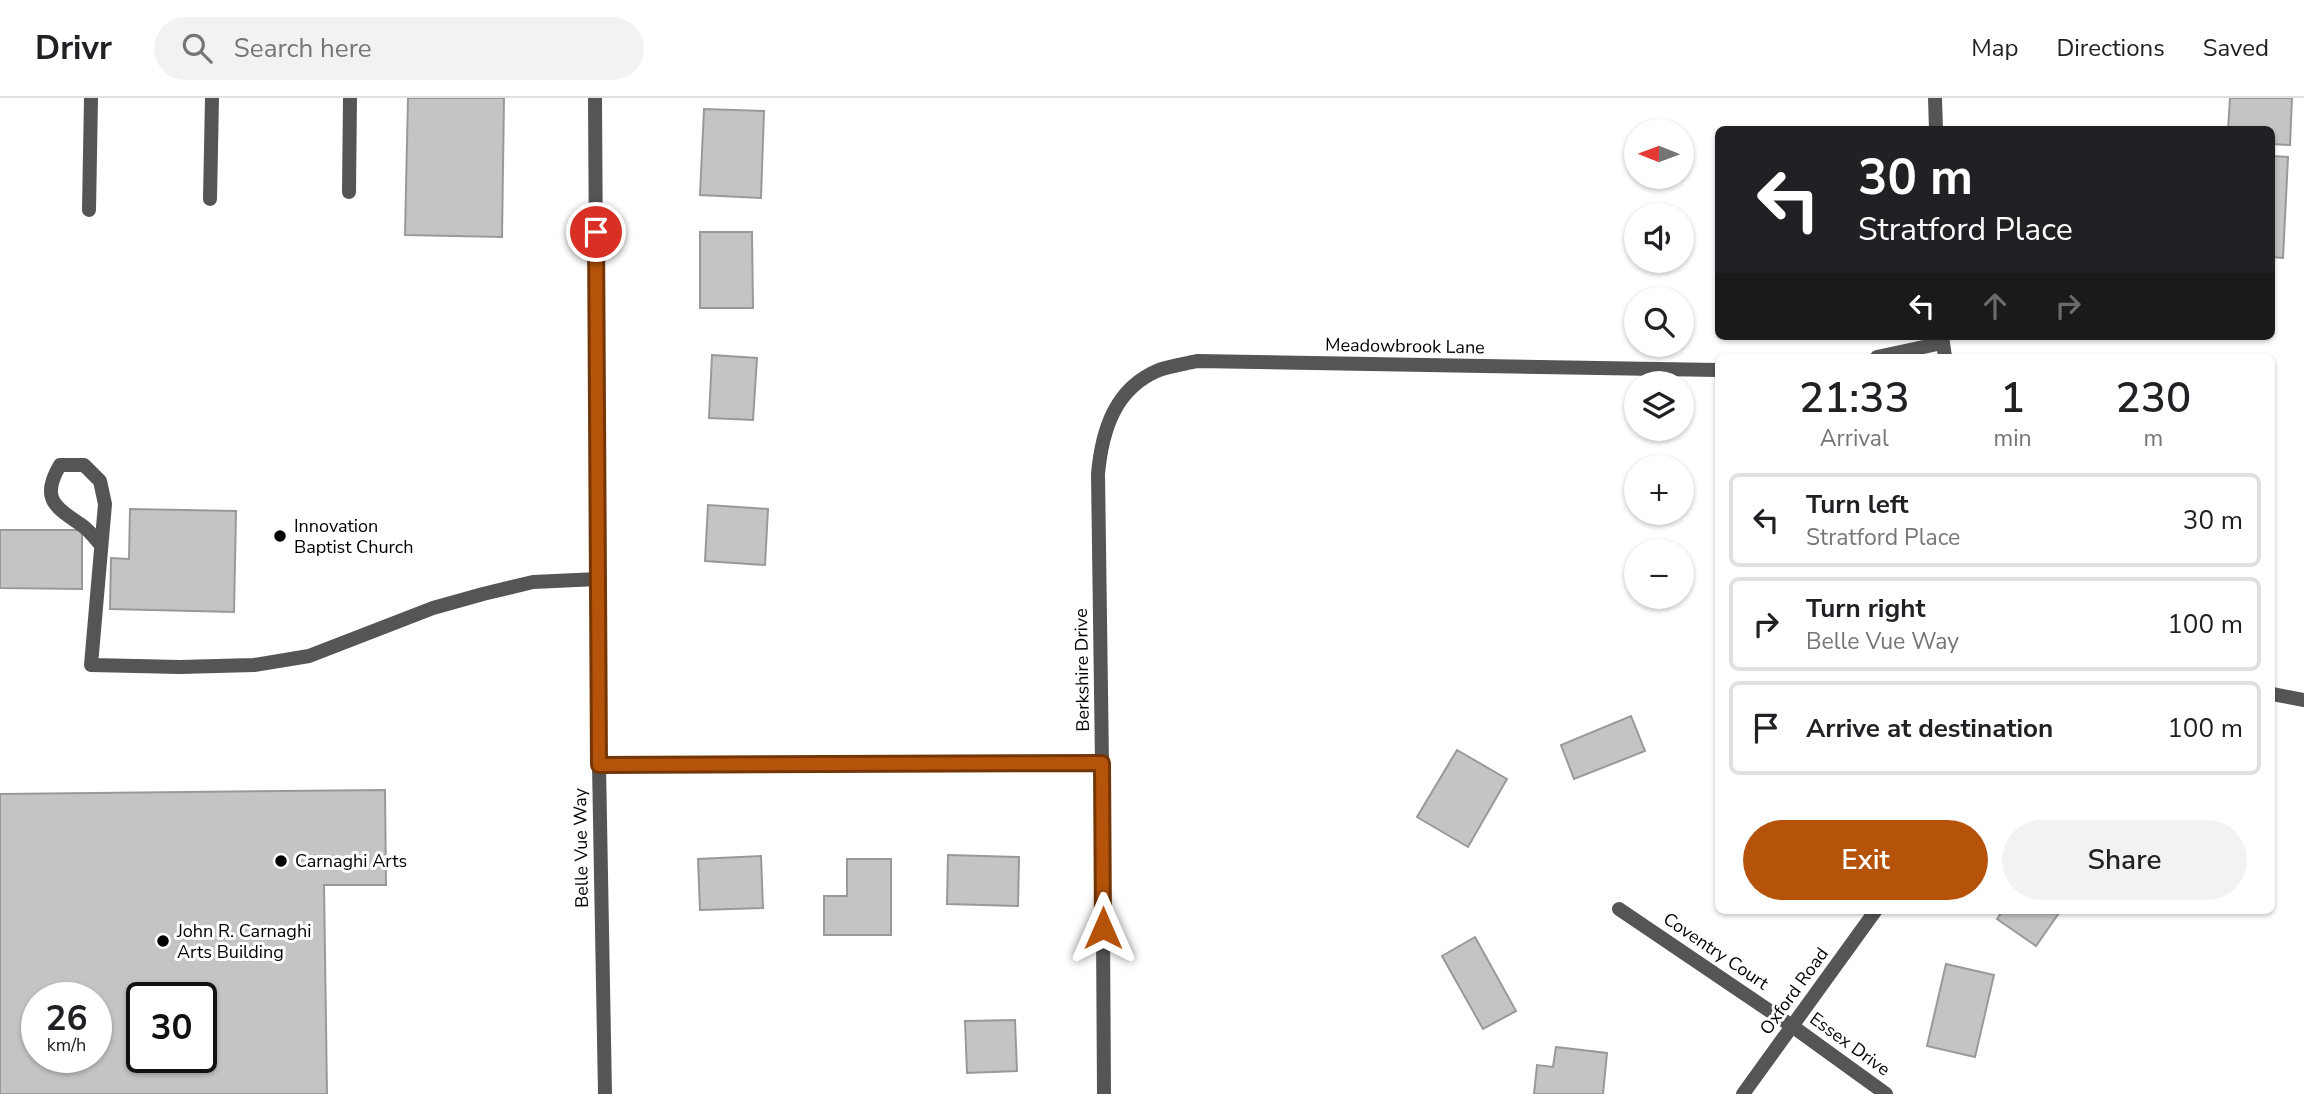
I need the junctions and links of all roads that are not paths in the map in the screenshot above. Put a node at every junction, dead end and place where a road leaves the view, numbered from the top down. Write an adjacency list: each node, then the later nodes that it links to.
1 (91, 98): 9 (street)
2 (212, 98): 8 (street)
3 (351, 98): 7 (street)
4 (595, 98): 15 (street, Belle Vue Way)
5 (1935, 98): 6 (street)
6 (1936, 126)
7 (349, 192)
8 (210, 199)
9 (89, 210)
10 (1943, 345): 11 (street)
11 (1894, 354)
12 (1715, 370): 13 (street, Meadowbrook Lane)
13 (1112, 416): 18 (street, Berkshire Drive)
14 (100, 544): 14 (street); 15 (street)
15 (598, 579): 19 (street, Belle Vue Way)
16 (2275, 695): 17 (street)
17 (2304, 700)
18 (1102, 763): 19 (street); 24 (street, Berkshire Drive)
19 (599, 765): 23 (street, Belle Vue Way)
20 (1619, 909): 22 (street, Coventry Court)
21 (1873, 914): 22 (street, Oxford Road)
22 (1792, 1026): 25 (street, Oxford Road); 26 (street, Essex Drive)
23 (605, 1094)
24 (1104, 1094)
25 (1743, 1094)
26 (1886, 1094)

